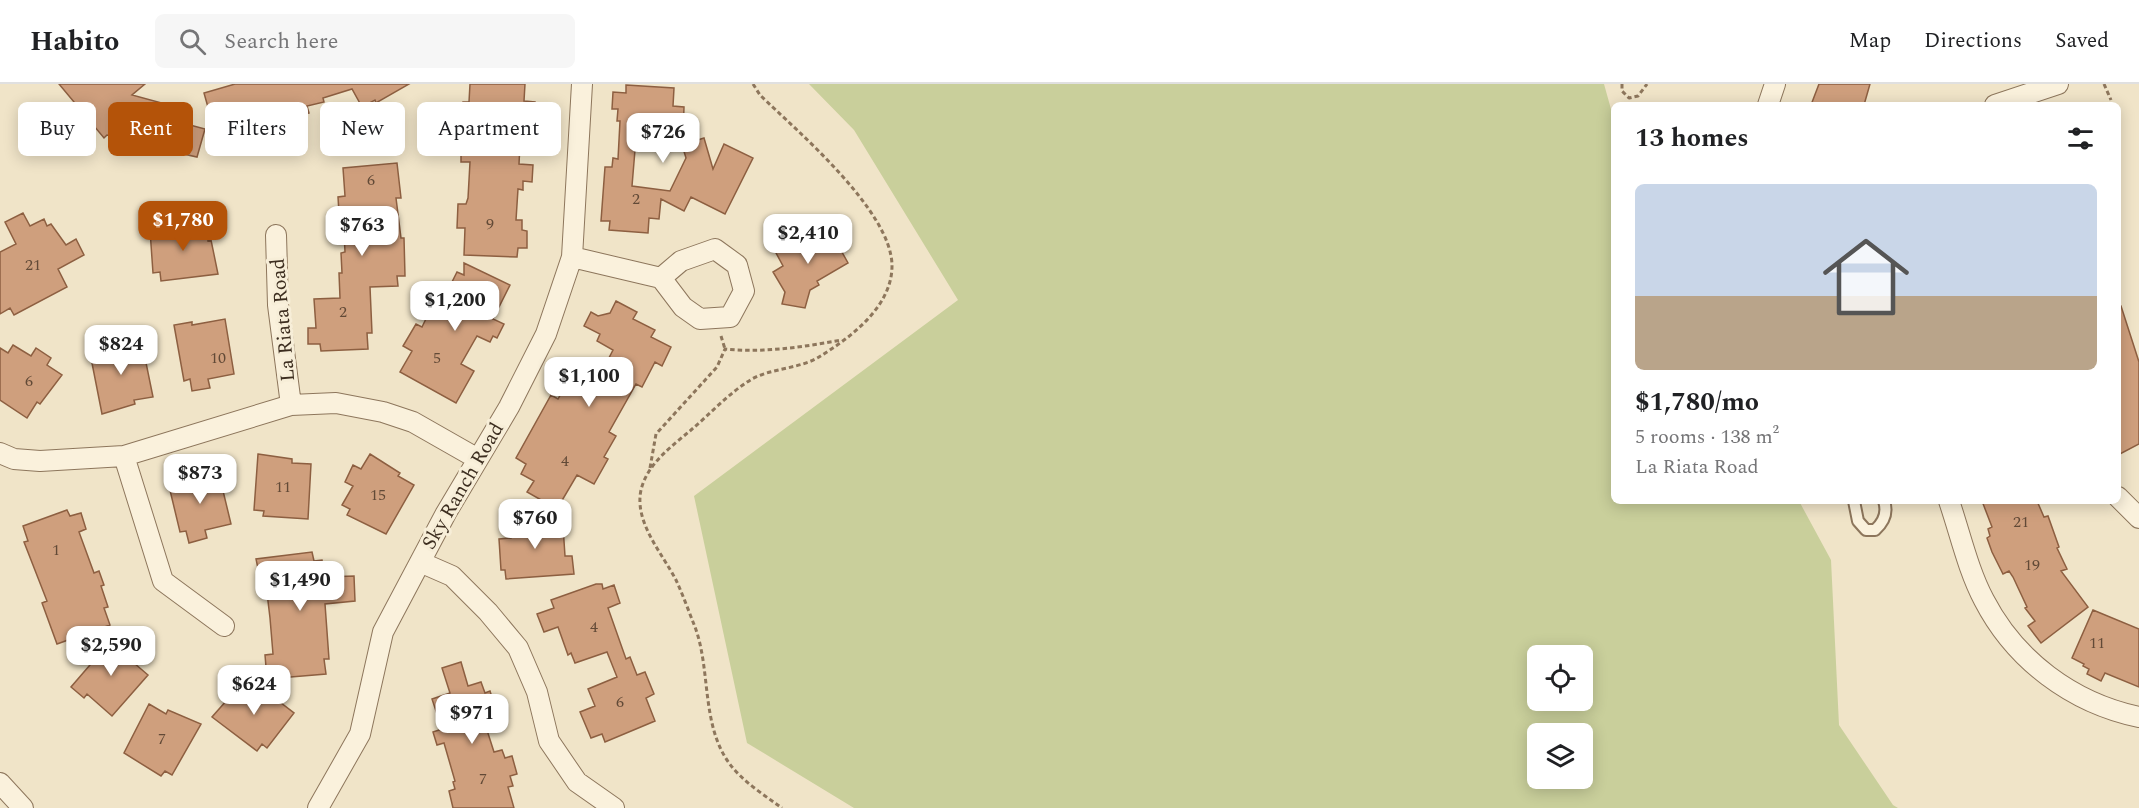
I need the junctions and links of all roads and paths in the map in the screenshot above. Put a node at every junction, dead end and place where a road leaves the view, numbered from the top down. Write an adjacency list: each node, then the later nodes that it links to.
1 (582, 84): 12 (street, Sky Ranch Road)
2 (753, 84): 14 (path)
3 (1622, 84): 4 (path)
4 (1647, 84)
5 (1775, 84): 9 (street)
6 (2058, 84): 10 (street)
7 (2104, 84): 8 (path)
8 (2110, 100)
9 (1769, 102)
10 (2004, 102)
11 (276, 235): 15 (street, La Riata Road)
12 (572, 257): 13 (street); 18 (street, Sky Ranch Road)
13 (661, 278)
14 (846, 339): 19 (path); 19 (path)
15 (291, 405): 16 (street); 18 (street)
16 (124, 456): 17 (street); 26 (street)
17 (5, 459)
18 (478, 459): 25 (street, Sky Ranch Road)
19 (650, 469): 32 (path)
20 (2121, 500): 24 (street)
21 (1855, 504): 22 (lane)
22 (1885, 504)
23 (1950, 504): 27 (street)
24 (2139, 518)
25 (420, 562): 30 (street, Sky Ranch Road); 31 (street)
26 (224, 626)
27 (2139, 717)
28 (0, 783): 29 (street)
29 (23, 808)
30 (318, 808)
31 (614, 808)
32 (782, 808)

